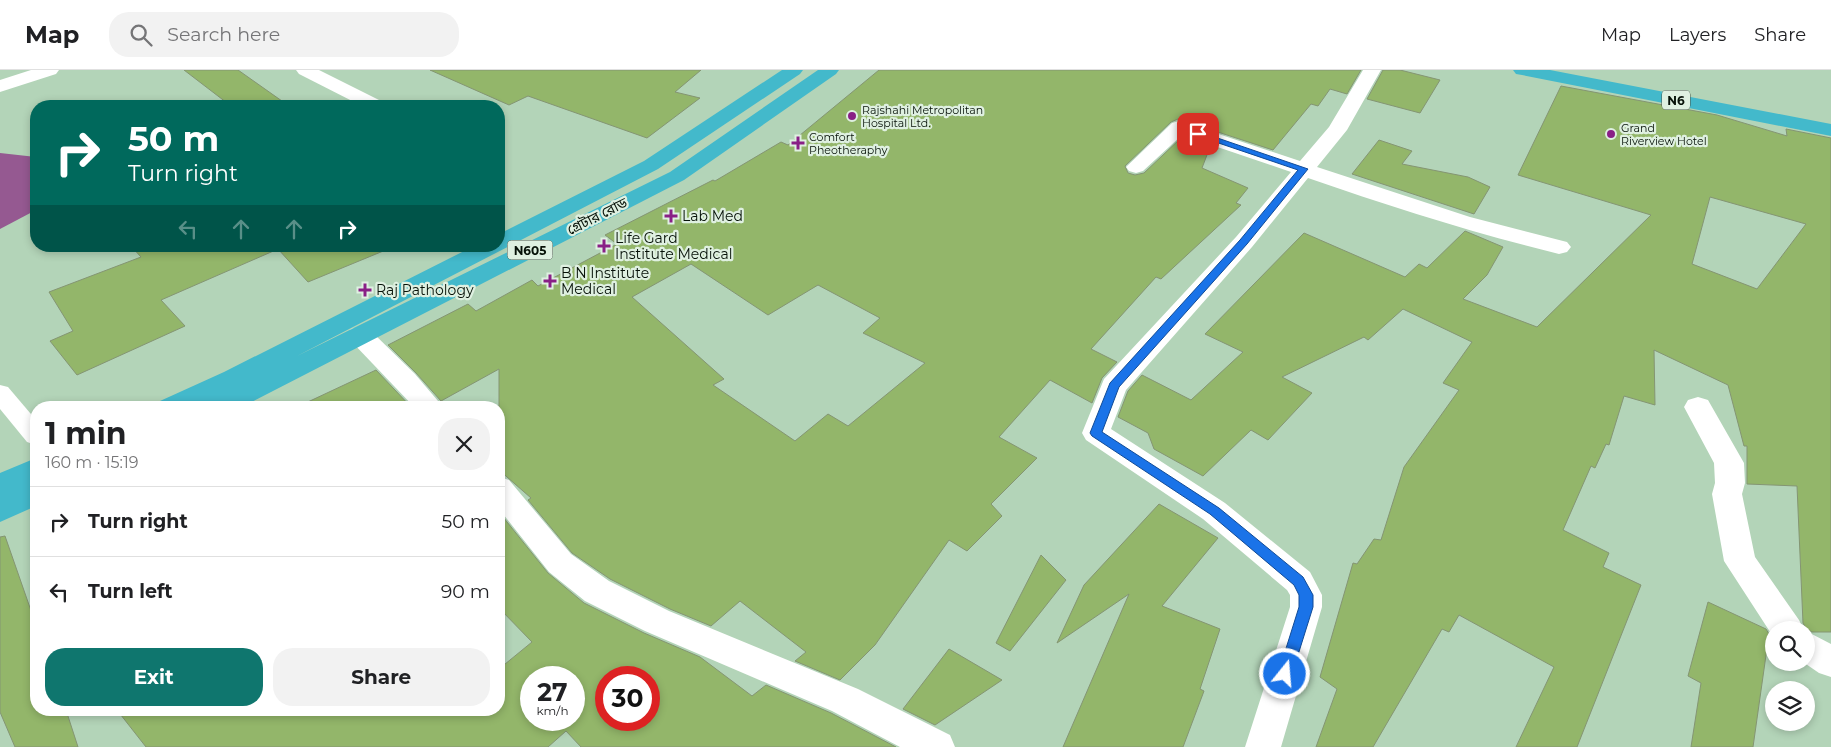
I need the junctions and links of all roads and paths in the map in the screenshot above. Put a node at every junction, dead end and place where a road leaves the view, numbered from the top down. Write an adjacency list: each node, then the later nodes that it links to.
1 (50, 70): 8 (street)
2 (305, 70): 9 (street)
3 (794, 70): 14 (highway, গ্রেটার রোড / N605)
4 (830, 70): 17 (highway, গ্রেটার রোড / N605)
5 (1372, 70): 13 (street)
6 (1522, 70): 11 (highway, N6)
7 (1600, 70): 10 (highway, N6)
8 (0, 86)
9 (364, 100)
10 (1831, 113)
11 (1831, 130)
12 (1136, 166): 13 (street)
13 (1304, 169): 15 (street); 33 (street)
14 (505, 240)
15 (1559, 247)
16 (480, 252): 19 (highway, N605)
17 (360, 335): 20 (highway, গ্রেটার রোড / N605); 21 (street)
18 (0, 393): 23 (lane)
19 (185, 401)
20 (230, 401)
21 (425, 401)
22 (1698, 407): 29 (street)
23 (30, 429)
24 (30, 472): 25 (highway)
25 (0, 486)
26 (505, 495): 32 (street)
27 (30, 496): 28 (highway)
28 (0, 510)
29 (1781, 621)
30 (1815, 652): 31 (street)
31 (1831, 662)
32 (937, 747)
33 (1263, 747)

